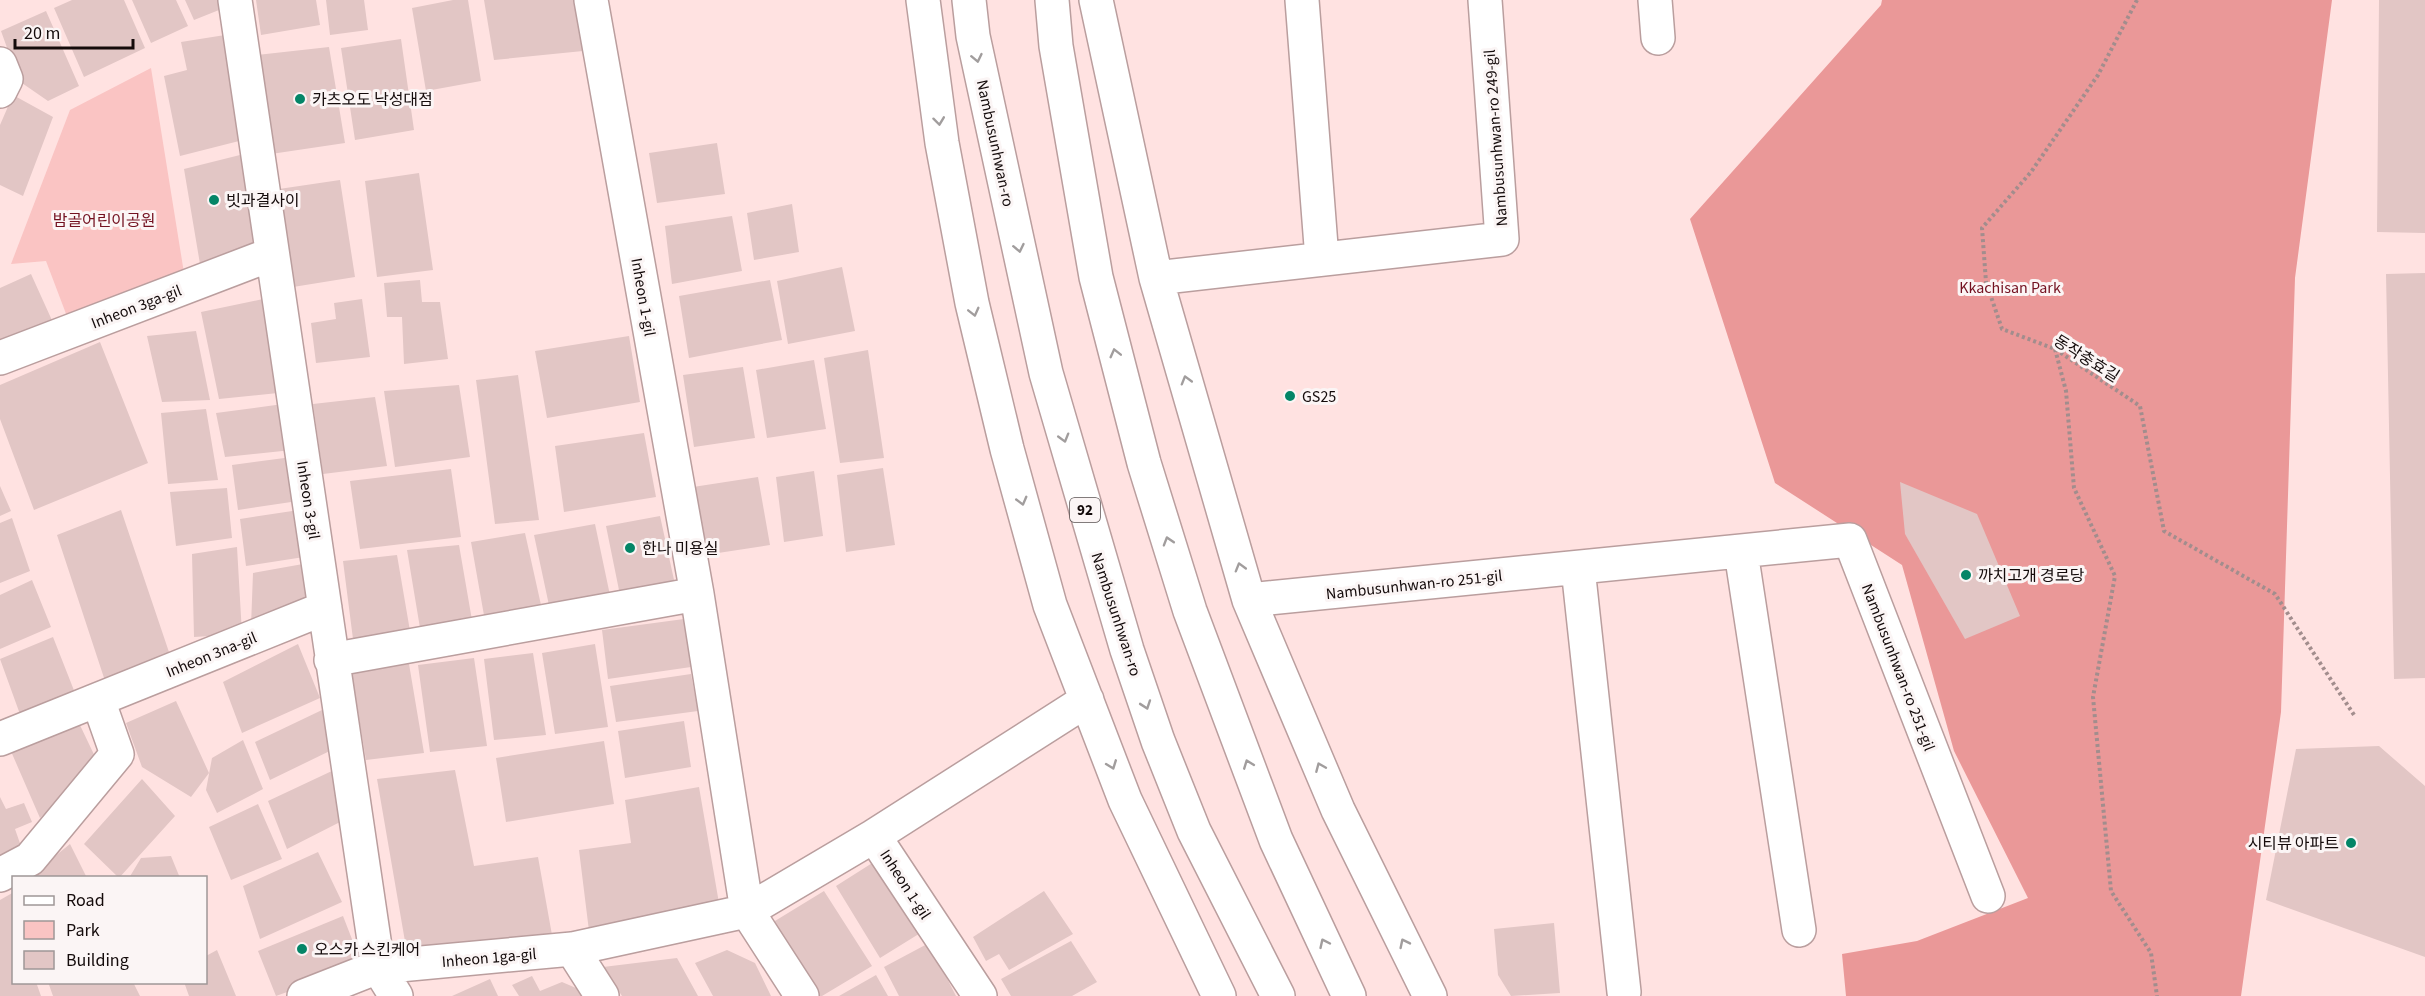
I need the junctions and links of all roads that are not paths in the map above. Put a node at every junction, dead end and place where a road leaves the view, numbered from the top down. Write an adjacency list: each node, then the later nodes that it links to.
1 (235, 0): 13 (street, Inheon 3-gil)
2 (591, 0): 19 (street, Inheon 1-gil)
3 (923, 0): 24 (street, one-way to 24)
4 (969, 0): 40 (street, Nambusunhwan-ro / 92, one-way to 40)
5 (1052, 0): 41 (street, one-way to 5)
6 (1096, 0): 15 (street)
7 (1302, 0): 14 (street)
8 (1485, 0): 14 (street, Nambusunhwan-ro 249-gil)
9 (1655, 0): 10 (street)
10 (1658, 38)
11 (0, 64): 12 (street)
12 (0, 92)
13 (272, 254): 16 (street, Inheon 3ga-gil); 21 (street, Inheon 3-gil)
14 (1322, 259): 15 (street, Nambusunhwan-ro 249-gil)
15 (1156, 278): 20 (street, one-way to 15)
16 (0, 358)
17 (1741, 552): 18 (street, Nambusunhwan-ro 251-gil); 28 (street, Nambusunhwan-ro 251-gil); 30 (street)
18 (1578, 568): 20 (street, Nambusunhwan-ro 251-gil); 33 (street)
19 (697, 594): 22 (street); 29 (street, Inheon 1-gil)
20 (1249, 600): 42 (street, one-way to 20)
21 (325, 608): 22 (street, Inheon 3-gil); 23 (street, Inheon 3na-gil)
22 (331, 660): 32 (street, Inheon 3-gil)
23 (98, 700): 25 (street, Inheon 3na-gil); 27 (street)
24 (1087, 700): 26 (street); 39 (street, one-way to 39)
25 (3, 729)
26 (874, 836): 29 (street, Inheon 1-gil); 38 (street, Inheon 1-gil)
27 (0, 875)
28 (1988, 896)
29 (747, 911): 31 (street, Inheon 1ga-gil); 37 (street, Inheon 1-gil)
30 (1799, 930)
31 (572, 949): 32 (street, Inheon 1ga-gil); 36 (street)
32 (378, 967): 34 (street, Inheon 1ga-gil); 35 (street, Inheon 3-gil)
33 (1624, 992)
34 (304, 996)
35 (396, 996)
36 (602, 996)
37 (802, 996)
38 (980, 996)
39 (1219, 996)
40 (1278, 996)
41 (1349, 996)
42 (1430, 996)

